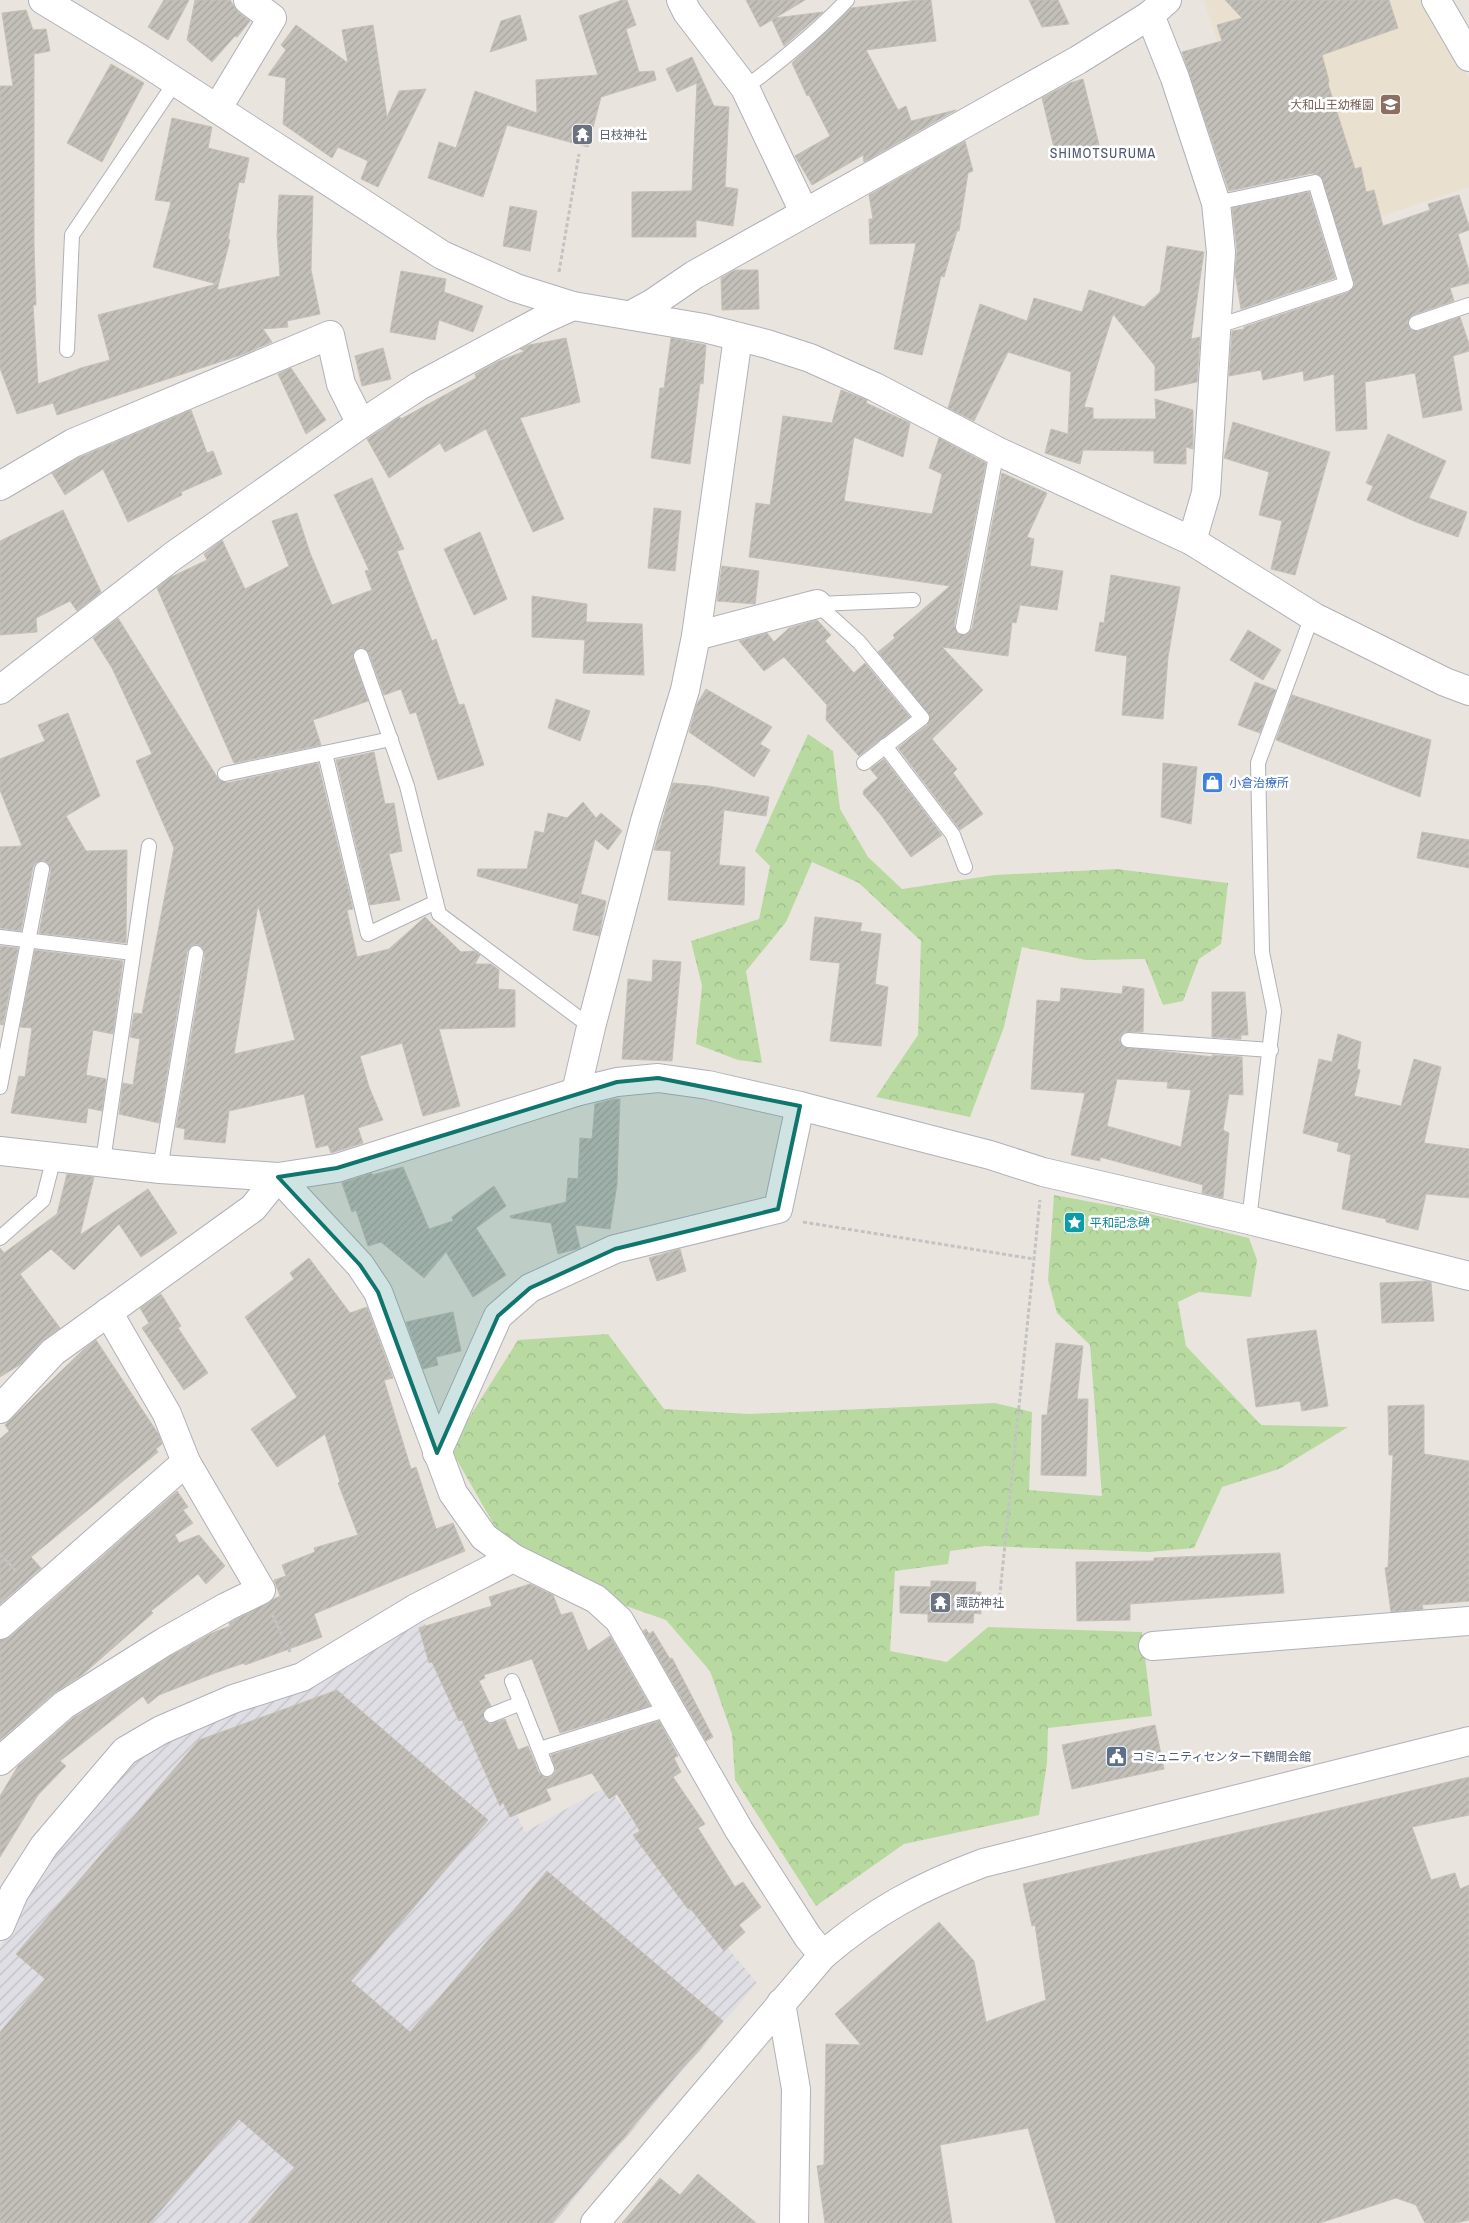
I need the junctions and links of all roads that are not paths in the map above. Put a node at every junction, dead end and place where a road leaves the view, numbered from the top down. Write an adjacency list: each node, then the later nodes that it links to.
1 (43, 0): 8 (street)
2 (248, 0): 10 (street)
3 (681, 0): 9 (street)
4 (847, 0): 9 (lane)
5 (1436, 0): 7 (street)
6 (1158, 8): 11 (street); 12 (street)
7 (1469, 57)
8 (176, 81): 10 (street); 19 (lane)
9 (745, 88): 12 (street)
10 (218, 109): 13 (street)
11 (1216, 203): 17 (street); 17 (lane)
12 (804, 212): 15 (street)
13 (563, 304): 15 (street); 20 (street)
14 (1469, 305): 16 (lane)
15 (631, 315): 18 (street)
16 (1416, 323)
17 (1216, 327): 23 (street)
18 (738, 337): 21 (street); 28 (street)
19 (67, 350)
20 (361, 424): 22 (street); 30 (street)
21 (997, 450): 23 (street); 27 (lane)
22 (0, 486)
23 (1192, 541): 26 (street)
24 (913, 600): 25 (lane)
25 (817, 604): 28 (street); 33 (lane)
26 (1312, 616): 31 (street); 47 (lane)
27 (963, 627)
28 (696, 636): 45 (street)
29 (361, 656): 32 (lane)
30 (0, 690)
31 (1469, 691)
32 (391, 739): 34 (lane); 40 (lane)
33 (885, 746): 35 (lane); 38 (lane)
34 (325, 753): 36 (lane); 40 (lane)
35 (864, 762)
36 (225, 774)
37 (149, 846): 44 (lane)
38 (965, 867)
39 (42, 869): 42 (lane)
40 (436, 902): 45 (lane)
41 (0, 936): 42 (lane)
42 (29, 940): 44 (lane); 48 (lane)
43 (196, 952): 54 (lane)
44 (133, 953): 53 (lane)
45 (591, 1027): 49 (street)
46 (1128, 1040): 47 (lane)
47 (1271, 1050): 56 (lane)
48 (0, 1087)
49 (576, 1092): 50 (street); 55 (street)
50 (800, 1106): 56 (street); 61 (street)
51 (0, 1151): 52 (street)
52 (54, 1157): 53 (street); 57 (lane)
53 (103, 1161): 54 (street)
54 (160, 1168): 55 (street)
55 (278, 1177): 59 (street); 61 (street)
56 (1249, 1220): 58 (street)
57 (0, 1238)
58 (1469, 1276)
59 (108, 1312): 60 (street); 62 (street)
60 (0, 1409)
61 (437, 1453): 63 (street)
62 (186, 1462): 65 (street); 73 (street)
63 (513, 1558): 69 (street); 75 (street)
64 (1469, 1621): 66 (street)
65 (0, 1625)
66 (1153, 1646)
67 (512, 1681): 68 (lane)
68 (521, 1703): 70 (lane); 72 (lane)
69 (668, 1709): 72 (lane); 76 (street)
70 (491, 1715)
71 (1469, 1741): 76 (street)
72 (540, 1749): 74 (lane)
73 (0, 1761)
74 (548, 1769)
75 (0, 1926)
76 (823, 1955): 77 (street)
77 (781, 2003): 78 (street); 79 (street)
78 (595, 2223)
79 (794, 2223)

